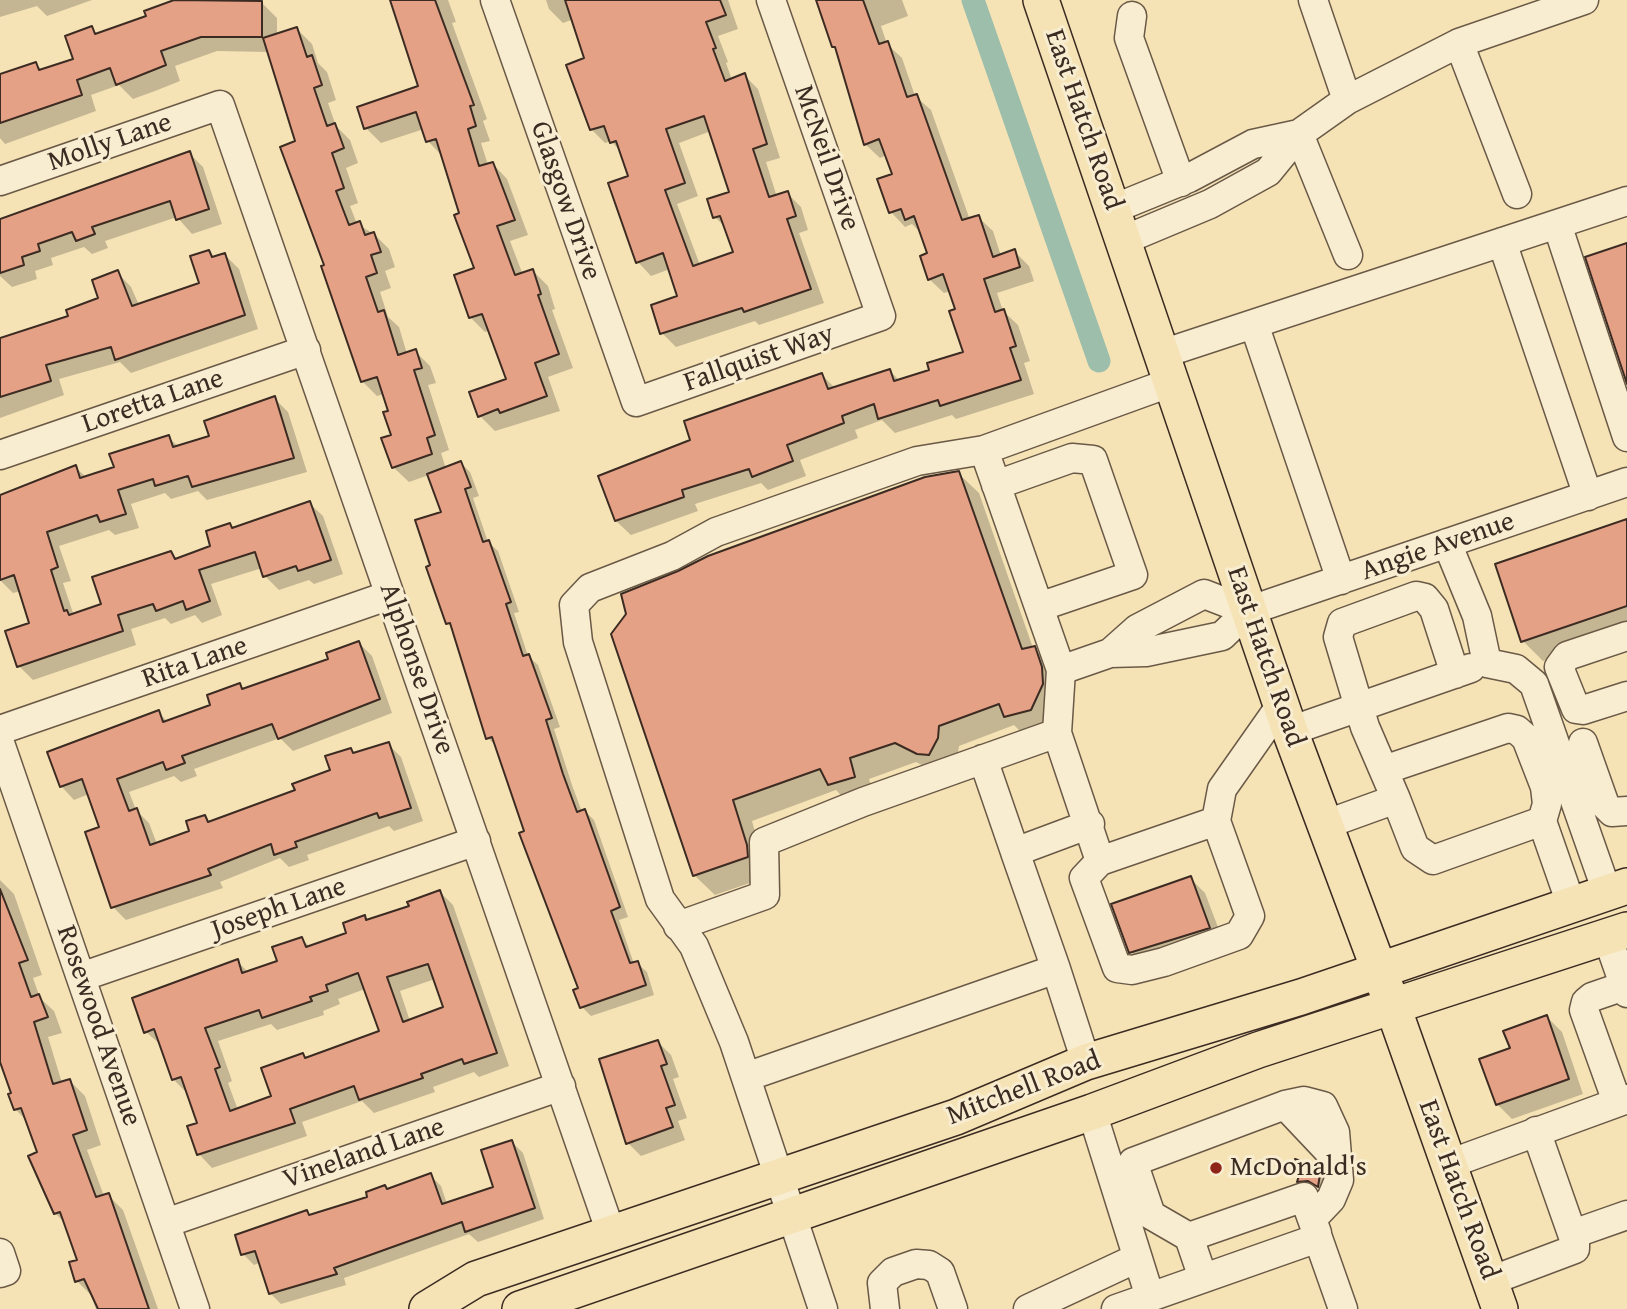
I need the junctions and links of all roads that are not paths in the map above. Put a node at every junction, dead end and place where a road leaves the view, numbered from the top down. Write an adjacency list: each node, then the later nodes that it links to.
1 (495, 0): 23 (street, Glasgow Drive)
2 (771, 0): 19 (street, McNeil Drive)
3 (1041, 0): 15 (main road, East Hatch Road)
4 (1313, 0): 8 (street)
5 (1584, 0): 7 (street)
6 (1132, 16): 12 (street)
7 (1459, 43): 8 (street); 13 (street)
8 (1347, 100): 10 (street)
9 (220, 105): 11 (street, Molly Lane); 21 (street, Alphonse Drive)
10 (1299, 134): 12 (street); 15 (street); 18 (street)
11 (0, 181)
12 (1181, 182): 15 (street)
13 (1517, 194)
14 (1627, 201): 16 (street)
15 (1119, 224): 22 (main road, East Hatch Road)
16 (1557, 224): 17 (street); 24 (street)
17 (1502, 242): 20 (street); 29 (street)
18 (1348, 255)
19 (881, 316): 23 (street, Fallquist Way)
20 (1254, 324): 22 (street); 31 (street)
21 (306, 350): 26 (street, Loretta Lane); 32 (street, Alphonse Drive)
22 (1167, 368): 25 (street); 34 (main road, East Hatch Road)
23 (636, 402)
24 (1627, 437)
25 (984, 450): 28 (street); 60 (street)
26 (0, 455)
27 (1627, 482): 29 (street, Angie Avenue)
28 (996, 485): 33 (street); 33 (street)
29 (1588, 496): 30 (street, Angie Avenue)
30 (1447, 543): 31 (street, Angie Avenue); 37 (street)
31 (1341, 580): 34 (street, Angie Avenue)
32 (390, 595): 43 (street, Rita Lane); 55 (street, Alphonse Drive)
33 (1039, 607): 38 (street)
34 (1248, 611): 36 (street); 36 (street); 42 (main road, East Hatch Road)
35 (1627, 636): 40 (street)
36 (1110, 653): 38 (street)
37 (1488, 663): 39 (street); 58 (street)
38 (1061, 670): 44 (street)
39 (1455, 674): 41 (street); 41 (street)
40 (1627, 696)
41 (1359, 707): 42 (street); 48 (street)
42 (1285, 718): 51 (street); 54 (main road, East Hatch Road)
43 (0, 730)
44 (1057, 733): 47 (street); 53 (street)
45 (0, 743): 64 (street, Rosewood Avenue)
46 (1583, 743): 50 (street)
47 (984, 759): 56 (street); 60 (street)
48 (1384, 770): 49 (street); 52 (street)
49 (1396, 799): 52 (street); 54 (street)
50 (1627, 811)
51 (1216, 821): 57 (street); 57 (street)
52 (1542, 821): 59 (street)
53 (1090, 824): 56 (street); 57 (street)
54 (1324, 825): 63 (main road, East Hatch Road)
55 (477, 841): 64 (street, Joseph Lane); 69 (street, Alphonse Drive)
56 (1015, 852): 62 (street)
57 (1100, 862)
58 (1617, 889): 59 (main road, Mitchell Road)
59 (1571, 904): 63 (main road, Mitchell Road)
60 (678, 926): 68 (street)
61 (1617, 933): 65 (street); 66 (main road, Mitchell Road)
62 (1056, 969): 67 (street); 68 (street)
63 (1378, 971): 66 (main road, East Hatch Road); 67 (main road, Mitchell Road)
64 (81, 977): 77 (street, Rosewood Avenue)
65 (1626, 988): 70 (street)
66 (1393, 1007): 71 (main road, Mitchell Road); 73 (main road, East Hatch Road)
67 (1086, 1062): 74 (main road, Mitchell Road)
68 (746, 1077): 74 (street)
69 (561, 1086): 77 (street, Vineland Lane); 79 (street, Alphonse Drive)
70 (1622, 1101): 72 (street)
71 (1092, 1112): 75 (main road, Mitchell Road); 83 (street)
72 (1536, 1131): 73 (street); 80 (street)
73 (1449, 1164): 86 (main road, East Hatch Road)
74 (779, 1175): 75 (street); 79 (main road, Mitchell Road)
75 (793, 1215): 90 (main road, Mitchell Road); 91 (street)
76 (1627, 1215): 80 (street)
77 (166, 1223): 88 (street, Rosewood Avenue)
78 (1315, 1228): 81 (street); 81 (street); 85 (street); 96 (street)
79 (611, 1233): 89 (main road, Mitchell Road)
80 (1573, 1234): 86 (street)
81 (1189, 1237): 85 (street)
82 (0, 1253): 84 (street)
83 (1137, 1258): 87 (street); 94 (street)
84 (0, 1273)
85 (1202, 1278): 87 (street)
86 (1495, 1295)
87 (1150, 1297): 95 (street)
88 (195, 1309)
89 (427, 1309)
90 (520, 1309)
91 (823, 1309)
92 (885, 1309): 93 (street)
93 (953, 1309)
94 (1028, 1309)
95 (1116, 1309)
96 (1343, 1309)

